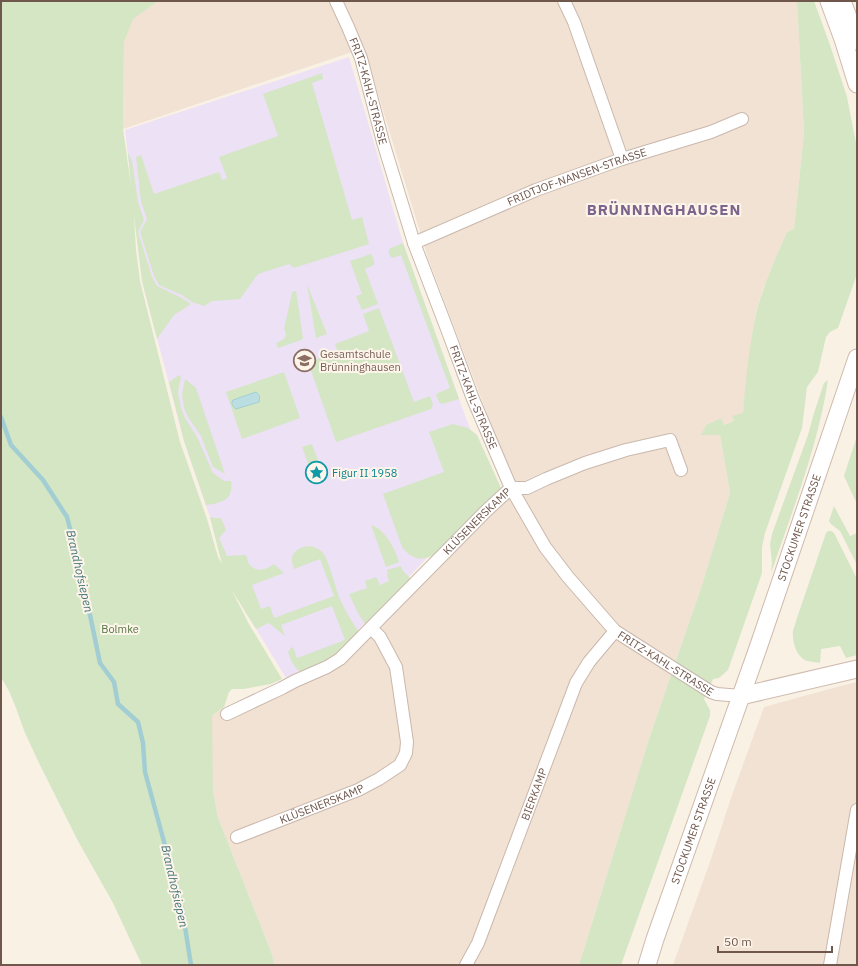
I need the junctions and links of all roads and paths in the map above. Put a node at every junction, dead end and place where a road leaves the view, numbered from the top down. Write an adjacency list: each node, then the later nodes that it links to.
1 (336, 1): 9 (street, FRITZ-KAHL-STRASSE)
2 (564, 1): 8 (street)
3 (829, 1): 6 (main road)
4 (842, 1): 5 (main road)
5 (857, 41)
6 (857, 84)
7 (742, 119): 8 (street, FRIDTJOF-NANSEN-STRASSE)
8 (622, 159): 9 (street, FRIDTJOF-NANSEN-STRASSE)
9 (414, 243): 12 (street, FRITZ-KAHL-STRASSE)
10 (857, 358): 16 (main road, STOCKUMER STRASSE)
11 (681, 470): 12 (street, KLÜSENERSKAMP)
12 (512, 488): 13 (street, KLÜSENERSKAMP); 14 (street, FRITZ-KAHL-STRASSE)
13 (371, 628): 17 (street, KLÜSENERSKAMP); 19 (street, KLÜSENERSKAMP)
14 (615, 631): 16 (street, FRITZ-KAHL-STRASSE); 21 (street, BIERKAMP)
15 (857, 669): 16 (main road)
16 (741, 696): 22 (main road, STOCKUMER STRASSE)
17 (227, 714)
18 (856, 810): 20 (street)
19 (237, 837)
20 (853, 859): 23 (street)
21 (466, 965)
22 (647, 965)
23 (830, 965)

